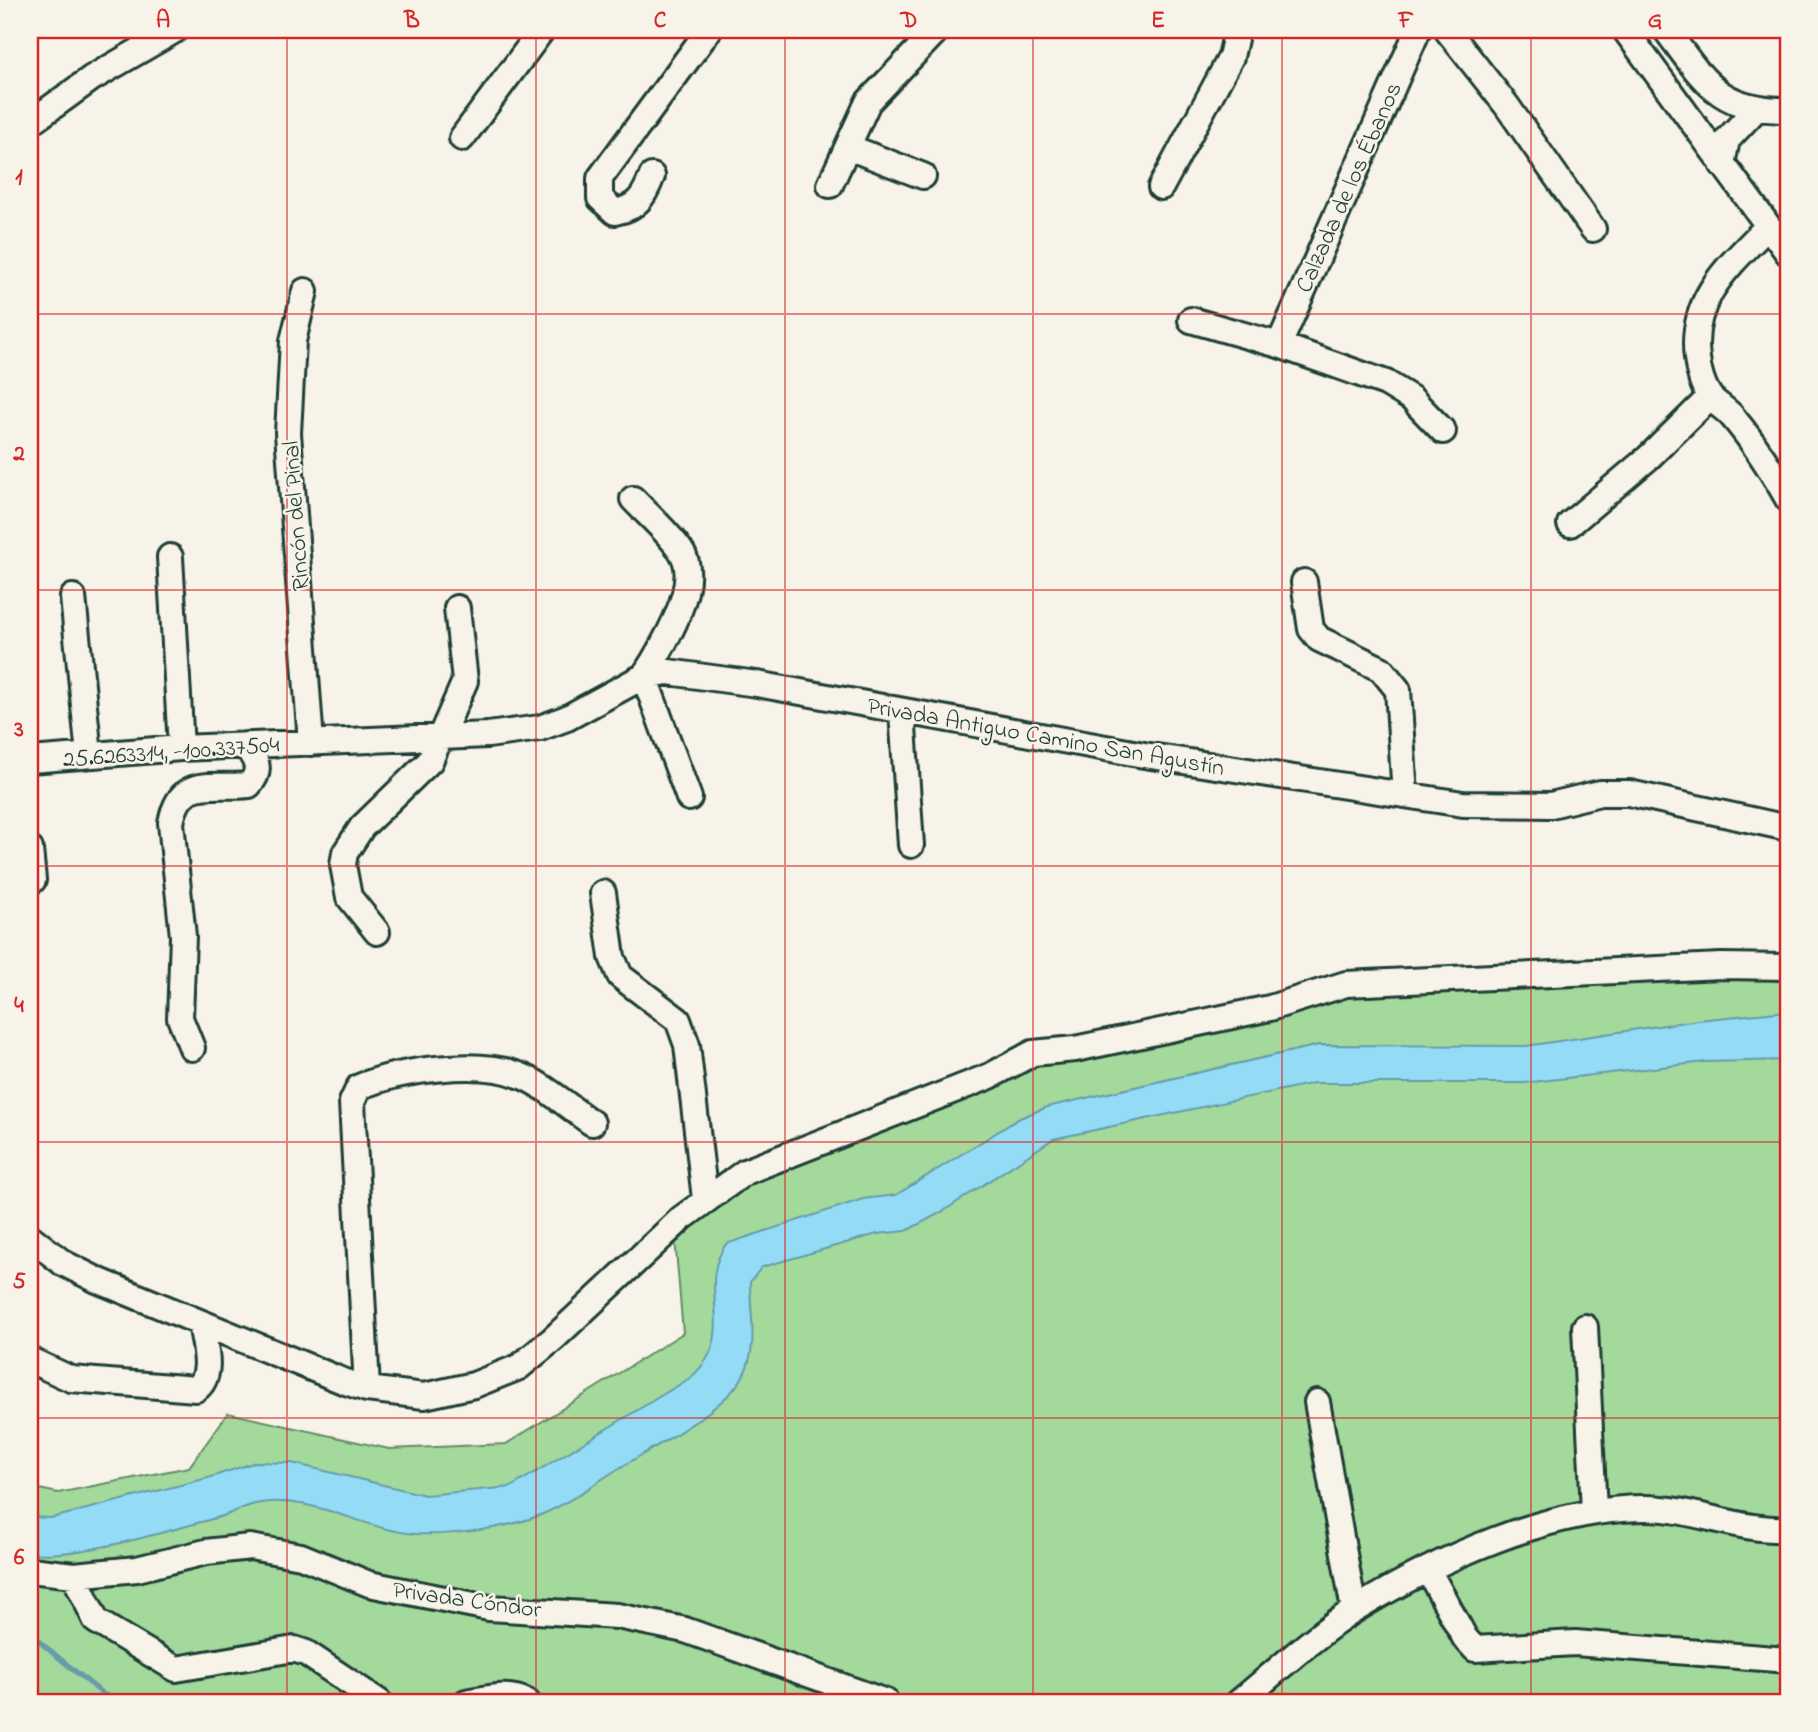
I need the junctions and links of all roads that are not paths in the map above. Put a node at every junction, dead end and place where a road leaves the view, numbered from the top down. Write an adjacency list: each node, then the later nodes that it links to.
1 (175, 30): 12 (street)
2 (542, 30): 13 (street)
3 (709, 30): 16 (street)
4 (937, 30): 14 (street)
5 (1237, 30): 19 (street)
6 (1418, 30): 25 (street, Calzada de los Ébanos)
7 (1447, 30): 21 (street)
8 (1625, 30): 15 (street)
9 (1666, 30): 10 (street)
10 (1755, 110): 11 (street); 15 (street)
11 (1788, 110)
12 (30, 123)
13 (462, 138)
14 (848, 147): 17 (street); 18 (street)
15 (1722, 164): 20 (street)
16 (652, 176)
17 (923, 176)
18 (830, 185)
19 (1161, 187)
20 (1767, 227): 22 (street); 26 (street)
21 (1593, 229)
22 (1788, 253)
23 (305, 291): 38 (street, Rincón del Pinal)
24 (1191, 320): 25 (street)
25 (1279, 345): 27 (street)
26 (1710, 397): 29 (street); 30 (street)
27 (1443, 431)
28 (634, 499): 35 (street)
29 (1788, 499)
30 (1570, 524)
31 (170, 558): 40 (street)
32 (1304, 582): 43 (street)
33 (73, 597): 41 (street)
34 (457, 608): 37 (street)
35 (644, 676): 36 (street, Privada Antiguo Camino San Agustín); 37 (street, Privada Antiguo Camino San Agustín); 44 (street)
36 (902, 712): 43 (street, Privada Antiguo Camino San Agustín); 46 (street)
37 (439, 737): 38 (street, Privada Antiguo Camino San Agustín); 50 (street)
38 (311, 743): 39 (street, 25.6263314, -100.337504)
39 (245, 745): 40 (street, 25.6263314, -100.337504); 52 (street)
40 (181, 748): 41 (street, 25.6263314, -100.337504)
41 (89, 755): 42 (street, 25.6263314, -100.337504)
42 (30, 760)
43 (1405, 795): 45 (street, Privada Antiguo Camino San Agustín)
44 (689, 798)
45 (1788, 828)
46 (911, 845)
47 (30, 849): 48 (street)
48 (33, 880)
49 (603, 893): 54 (street)
50 (377, 932)
51 (1788, 967): 54 (street)
52 (192, 1048)
53 (592, 1123): 59 (street)
54 (705, 1199): 59 (street)
55 (30, 1237): 56 (street)
56 (201, 1323): 58 (street); 59 (street)
57 (1585, 1327): 61 (street)
58 (30, 1360)
59 (367, 1389)
60 (1317, 1402): 66 (street)
61 (1594, 1511): 62 (street); 63 (street)
62 (1788, 1529)
63 (1428, 1570): 66 (street); 67 (street)
64 (36, 1572): 65 (street, Privada Cóndor)
65 (74, 1575): 68 (street); 71 (street, Privada Cóndor)
66 (1354, 1610): 72 (street)
67 (1788, 1660)
68 (379, 1702)
69 (466, 1702): 70 (street)
70 (527, 1702)
71 (886, 1702)
72 (1239, 1702)

